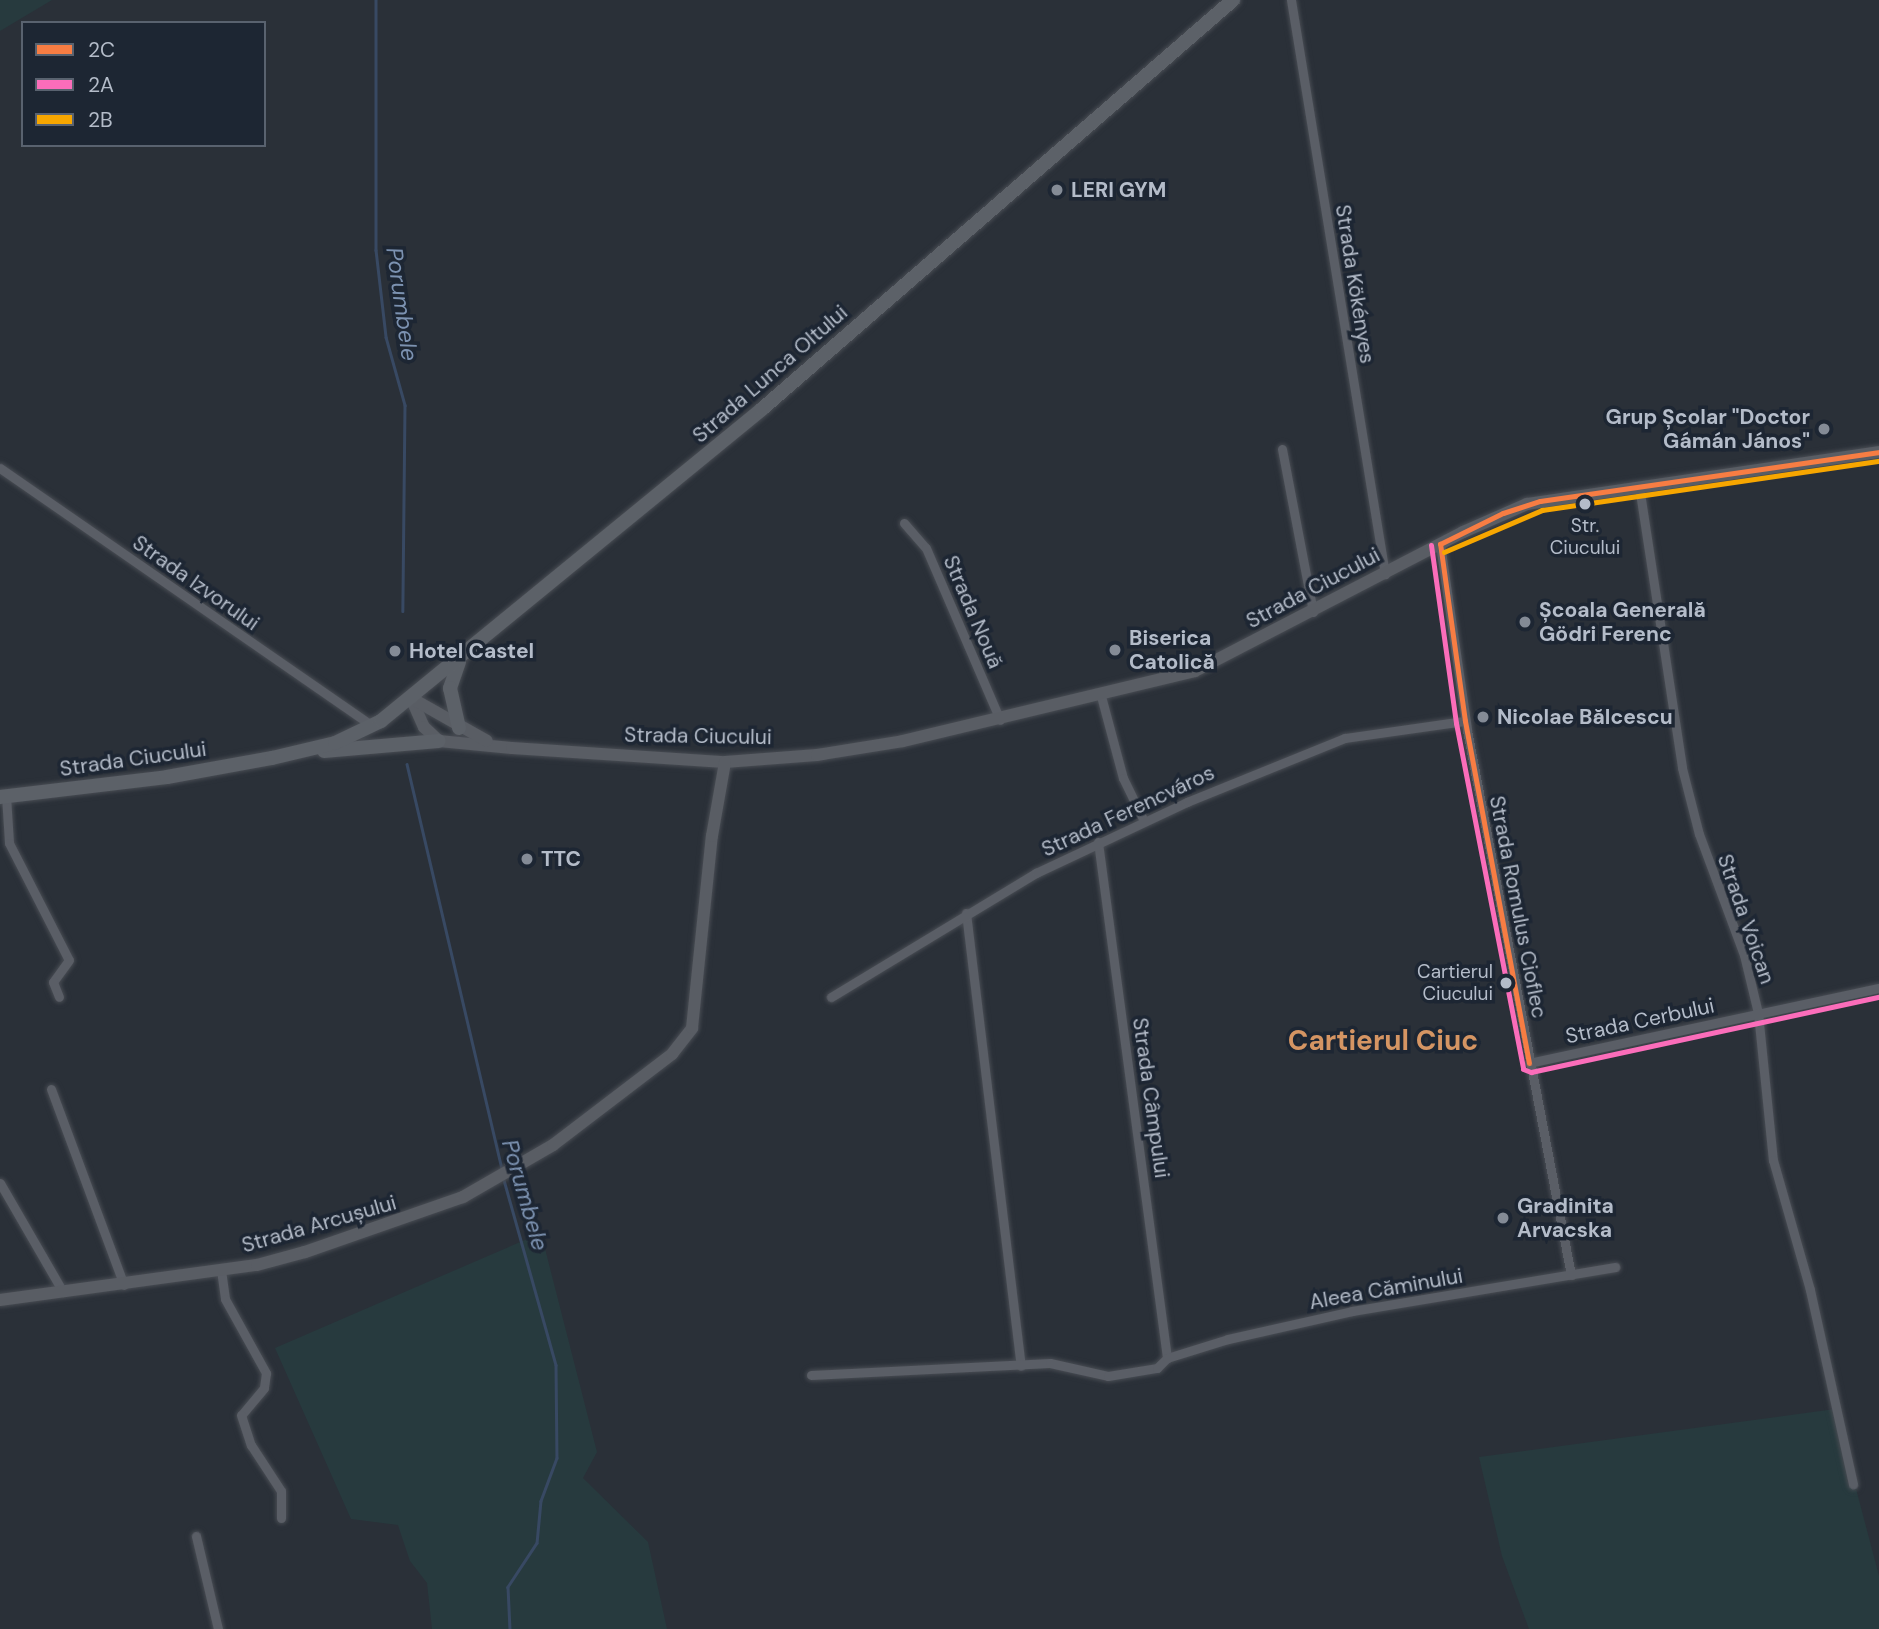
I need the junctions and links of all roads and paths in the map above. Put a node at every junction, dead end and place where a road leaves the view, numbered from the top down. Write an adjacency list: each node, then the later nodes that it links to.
1 (1233, 0): 11 (main road, Strada Lunca Oltului)
2 (1291, 0): 9 (street, Strada Kökényes)
3 (1282, 449): 10 (street)
4 (1879, 452): 6 (main road, Strada Ciucului)
5 (0, 468): 16 (street, Strada Izvorului)
6 (1639, 486): 8 (main road, Strada Ciucului); 29 (street, Strada Voican)
7 (904, 523): 14 (street, Strada Nouă)
8 (1440, 544): 9 (main road, Strada Ciucului); 15 (street, Strada Romulus Cioflec)
9 (1385, 574): 10 (main road, Strada Ciucului)
10 (1313, 612): 12 (main road, Strada Ciucului)
11 (460, 660): 13 (main road, Strada Lunca Oltului); 17 (main road)
12 (1101, 696): 14 (main road, Strada Ciucului); 23 (street)
13 (411, 698): 16 (main road, Strada Lunca Oltului); 17 (main road); 18 (main road)
14 (1000, 720): 21 (main road, Strada Ciucului)
15 (1465, 721): 23 (street, Strada Ferencváros); 30 (street, Strada Romulus Cioflec)
16 (372, 726): 20 (main road, Strada Lunca Oltului)
17 (459, 727): 19 (main road)
18 (439, 741): 19 (main road, Strada Ciucului); 20 (main road)
19 (512, 748): 21 (main road, Strada Ciucului)
20 (313, 749): 22 (main road, Strada Ciucului)
21 (725, 762): 34 (main road, Strada Arcușului)
22 (3, 797): 27 (street)
23 (1143, 821): 24 (street, Strada Ferencváros)
24 (1098, 842): 25 (street, Strada Ferencváros); 39 (street, Strada Câmpului)
25 (966, 913): 28 (street, Strada Ferencváros); 40 (street)
26 (1879, 988): 29 (street, Strada Cerbului)
27 (59, 997)
28 (831, 998)
29 (1758, 1013): 30 (street, Strada Cerbului); 42 (street, Strada Voican)
30 (1530, 1063): 35 (street, Strada Romulus Cioflec)
31 (51, 1089): 36 (street)
32 (0, 1183): 37 (street)
33 (1615, 1268): 35 (street, Aleea Căminului)
34 (221, 1270): 36 (main road, Strada Arcușului); 43 (street)
35 (1571, 1275): 39 (street, Aleea Căminului)
36 (124, 1284): 37 (main road, Strada Arcușului)
37 (63, 1292): 38 (main road, Strada Arcușului)
38 (0, 1300)
39 (1167, 1358): 40 (street, Aleea Căminului)
40 (1021, 1366): 41 (street, Aleea Căminului)
41 (811, 1375)
42 (1853, 1484)
43 (281, 1518)
44 (195, 1536): 45 (street)
45 (218, 1629)

